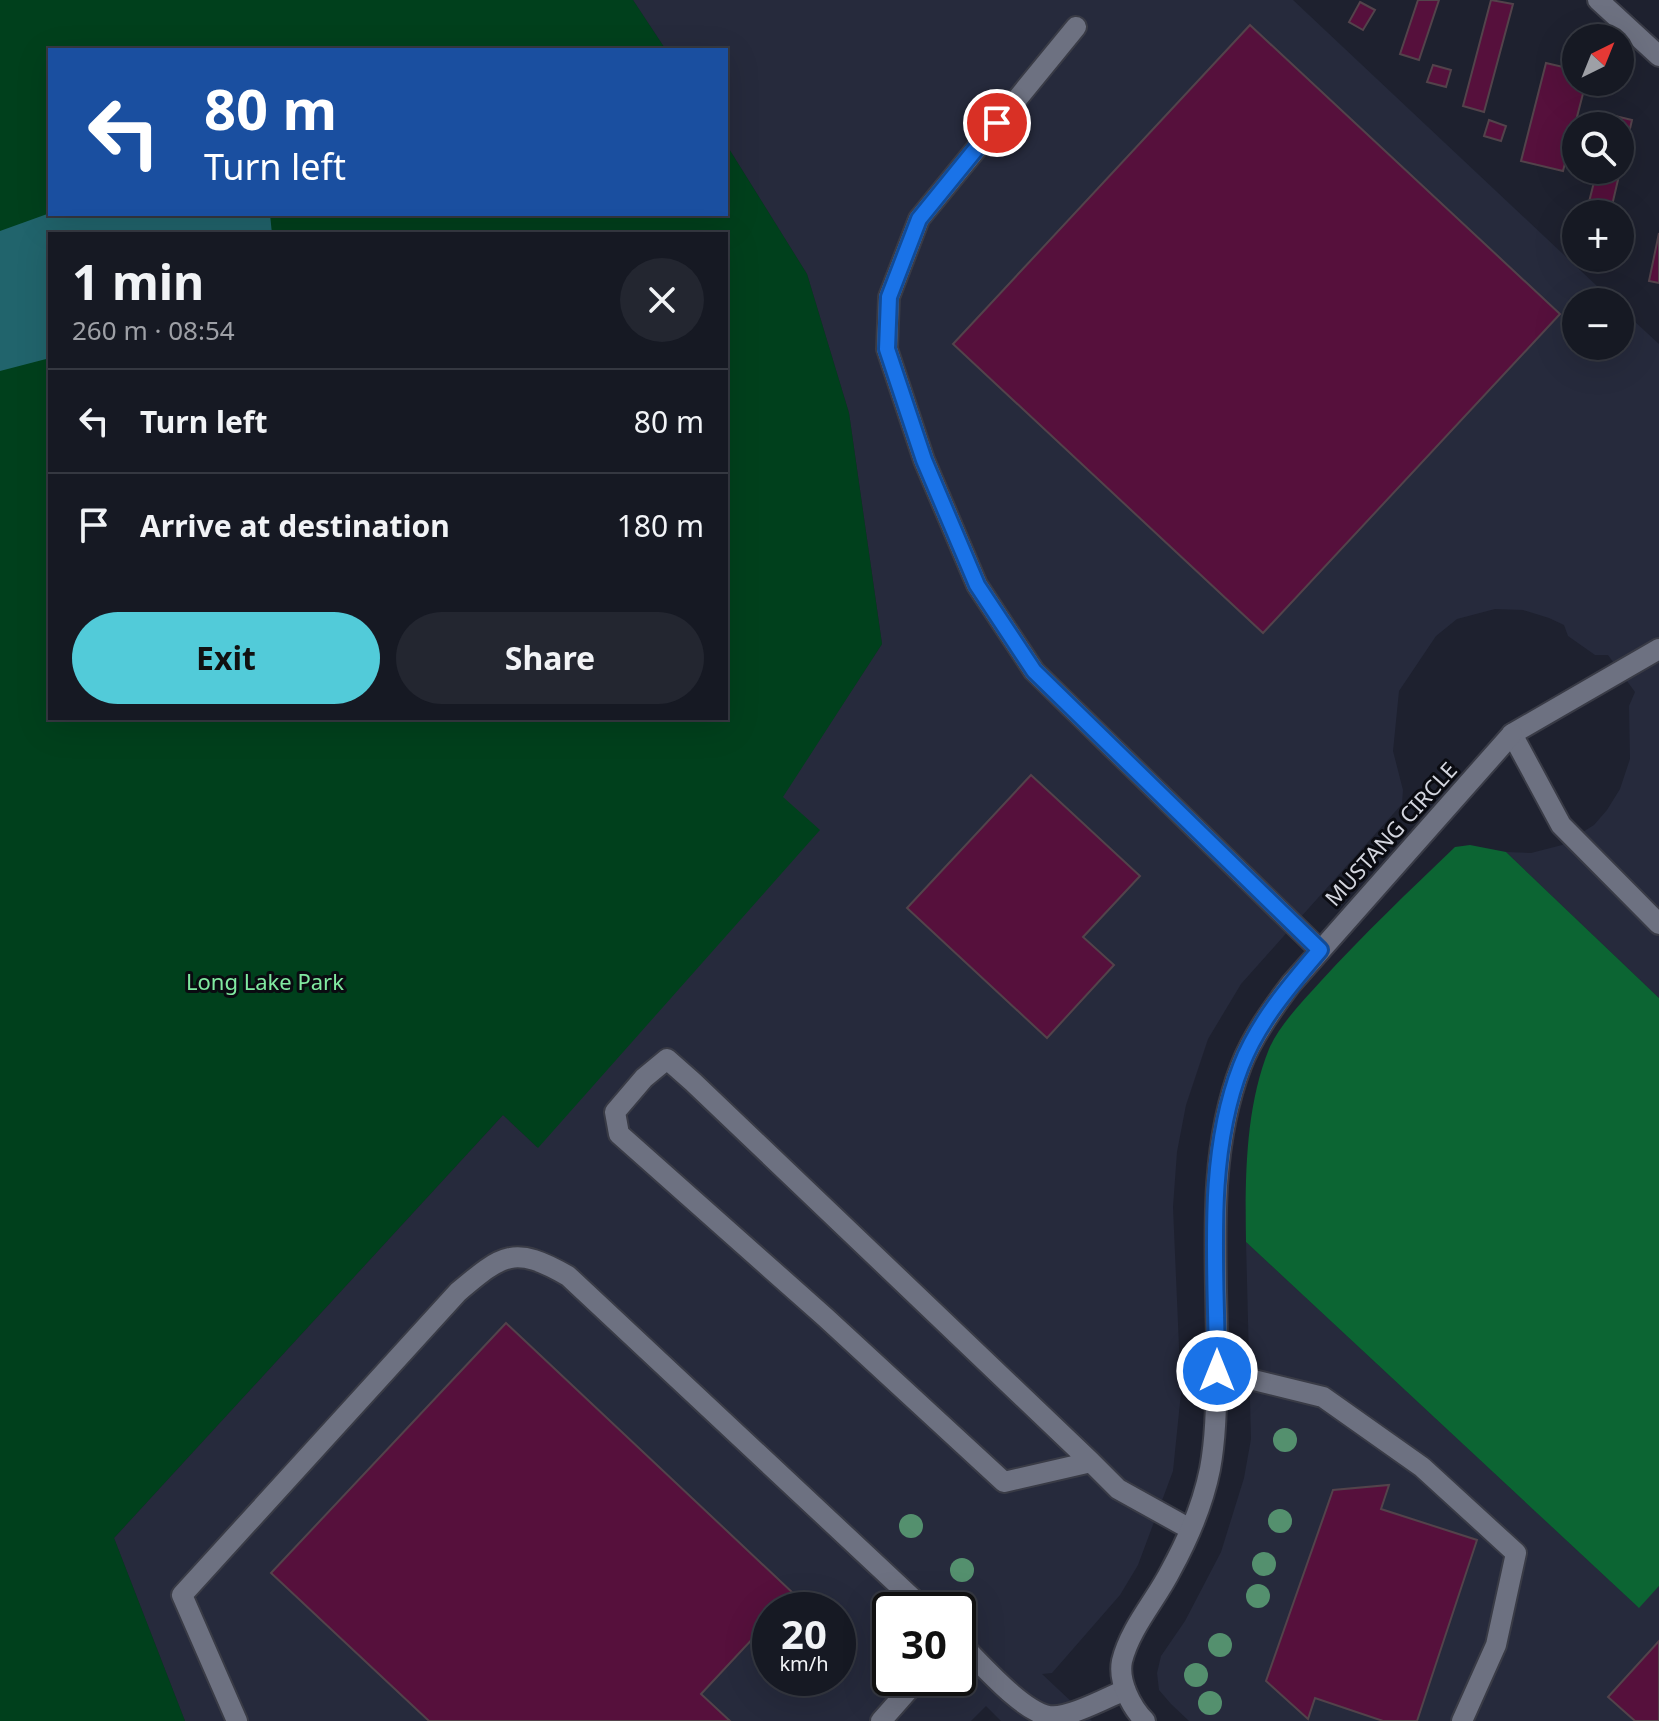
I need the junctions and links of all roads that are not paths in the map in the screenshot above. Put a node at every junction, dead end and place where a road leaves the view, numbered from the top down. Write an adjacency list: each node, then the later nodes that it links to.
1 (1598, 0): 3 (street)
2 (1076, 27): 7 (street)
3 (1659, 56)
4 (1659, 649): 5 (street, MUSTANG CIRCLE)
5 (1512, 734): 6 (street); 7 (street, MUSTANG CIRCLE)
6 (1659, 924)
7 (1320, 950): 8 (street, MUSTANG CIRCLE)
8 (1217, 1371): 10 (street, MUSTANG CIRCLE); 18 (street)
9 (1091, 1462): 9 (street); 10 (street)
10 (1190, 1529): 13 (street, MUSTANG CIRCLE)
11 (906, 1592): 15 (street)
12 (976, 1658): 13 (street)
13 (1125, 1690): 17 (street)
14 (903, 1696): 16 (street)
15 (237, 1721)
16 (881, 1721)
17 (1145, 1721)
18 (1462, 1721)

